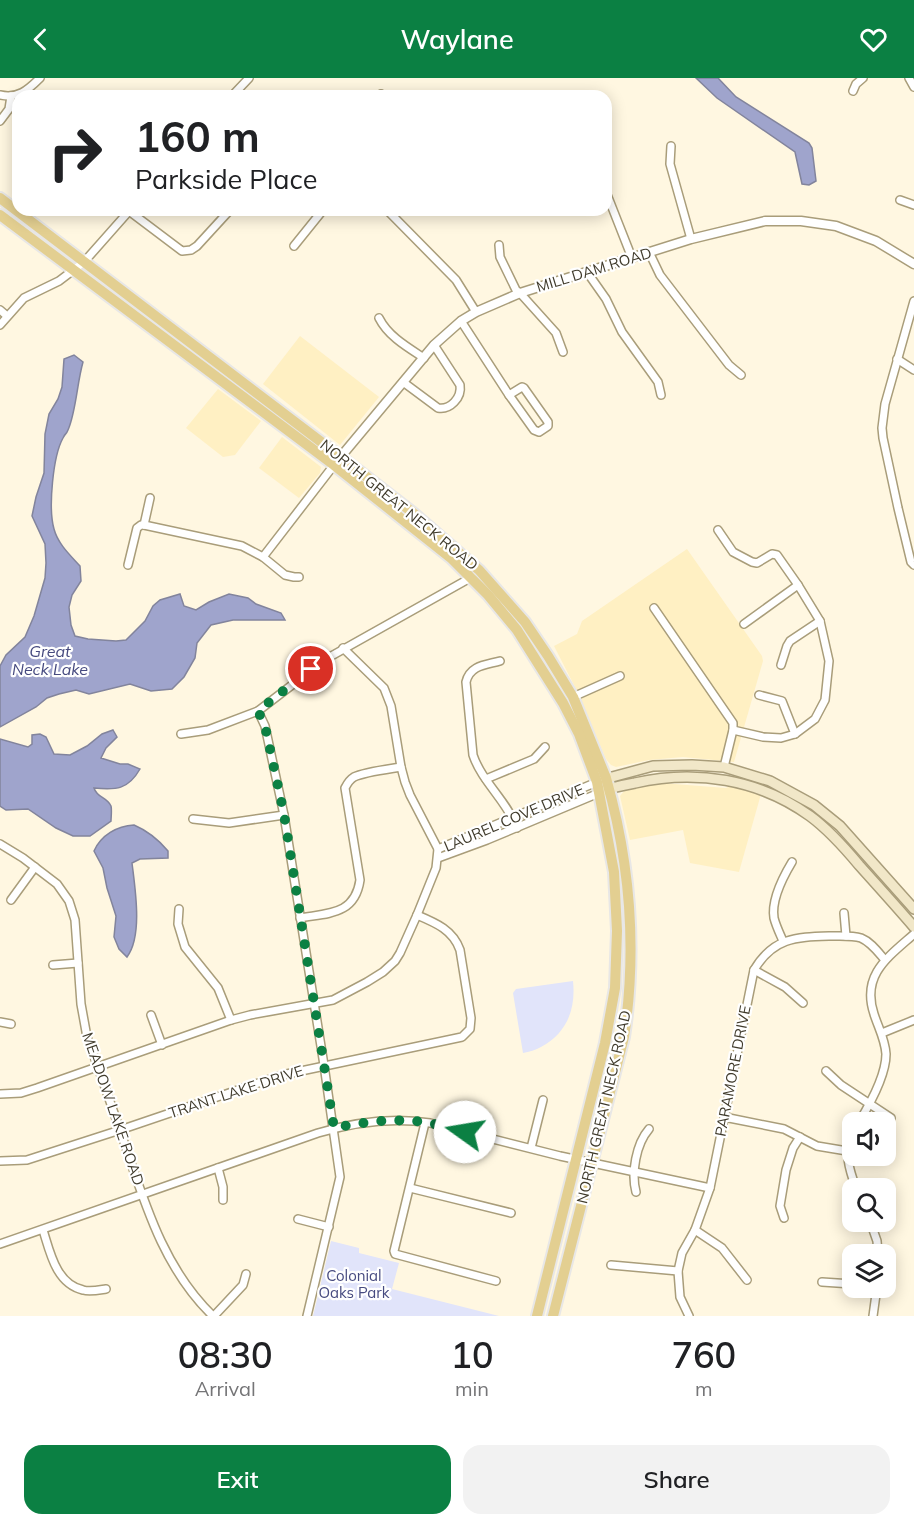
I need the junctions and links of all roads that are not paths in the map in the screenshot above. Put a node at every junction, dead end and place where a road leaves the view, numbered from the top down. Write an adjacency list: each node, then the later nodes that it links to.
1 (40, 78): 6 (street)
2 (249, 78): 7 (street)
3 (863, 78): 8 (street)
4 (909, 78): 5 (street)
5 (914, 87)
6 (26, 90)
7 (238, 90)
8 (853, 91)
9 (0, 95): 10 (street)
10 (11, 96): 11 (street)
11 (0, 121)
12 (671, 147): 25 (street)
13 (0, 198): 16 (main road, NORTH GREAT NECK ROAD)
14 (900, 201): 15 (street)
15 (914, 205)
16 (12, 207)
17 (612, 207): 29 (street)
18 (0, 215): 32 (main road, NORTH GREAT NECK ROAD)
19 (24, 216): 30 (main road, NORTH GREAT NECK ROAD)
20 (125, 216): 30 (street)
21 (136, 216): 22 (street)
22 (225, 216)
23 (318, 216): 27 (street)
24 (393, 216): 37 (street)
25 (691, 239): 28 (street, MILL DAM ROAD); 31 (street, MILL DAM ROAD)
26 (499, 245): 34 (street)
27 (294, 246)
28 (649, 252): 29 (street, MILL DAM ROAD); 47 (street)
29 (632, 258): 33 (street, MILL DAM ROAD)
30 (84, 262): 32 (street); 51 (main road, NORTH GREAT NECK ROAD)
31 (914, 264)
32 (73, 269): 38 (street); 51 (main road, NORTH GREAT NECK ROAD)
33 (587, 272): 34 (street, MILL DAM ROAD); 50 (street)
34 (520, 293): 37 (street, MILL DAM ROAD); 43 (street)
35 (914, 301): 45 (street)
36 (0, 310): 38 (street)
37 (476, 312): 40 (street, MILL DAM ROAD)
38 (7, 316): 41 (street)
39 (379, 318): 44 (street)
40 (461, 321): 42 (street, MILL DAM ROAD); 49 (street)
41 (0, 325)
42 (435, 345): 44 (street, MILL DAM ROAD); 48 (street)
43 (563, 352)
44 (423, 358): 48 (street, MILL DAM ROAD)
45 (897, 359): 46 (street); 56 (street)
46 (914, 370)
47 (741, 375)
48 (403, 382): 51 (street, MILL DAM ROAD)
49 (509, 395): 49 (street)
50 (661, 395)
51 (338, 461): 55 (street); 58 (main road, NORTH GREAT NECK ROAD)
52 (150, 498): 53 (street)
53 (144, 525): 55 (street); 57 (street)
54 (718, 530): 60 (street)
55 (263, 556): 59 (street)
56 (913, 564)
57 (128, 565)
58 (475, 574): 64 (street); 69 (main road, NORTH GREAT NECK ROAD); 78 (main road, NORTH GREAT NECK ROAD)
59 (299, 577)
60 (798, 585): 62 (street); 63 (street)
61 (654, 608): 71 (street)
62 (820, 621): 66 (street); 73 (street)
63 (744, 624)
64 (343, 648): 70 (street); 75 (street)
65 (500, 661): 77 (street)
66 (782, 665)
67 (620, 675): 69 (street)
68 (759, 695): 73 (street)
69 (573, 697): 78 (main road, NORTH GREAT NECK ROAD)
70 (258, 711): 72 (street); 79 (street)
71 (733, 730): 73 (street); 76 (street)
72 (181, 734)
73 (795, 734)
74 (544, 747): 77 (street)
75 (401, 767): 84 (street); 93 (street)
76 (724, 767): 78 (main road); 90 (main road)
77 (486, 779): 81 (street)
78 (603, 785): 81 (street, LAUREL COVE DRIVE); 82 (street, LAUREL COVE DRIVE); 94 (main road); 129 (main road, NORTH GREAT NECK ROAD); 131 (main road, NORTH GREAT NECK ROAD)
79 (284, 814): 80 (street); 93 (street)
80 (193, 819)
81 (513, 819): 82 (street); 84 (street, LAUREL COVE DRIVE)
82 (517, 828): 85 (street, LAUREL COVE DRIVE)
83 (0, 844): 87 (street, MEADOW LAKE ROAD)
84 (438, 849): 85 (street, LAUREL COVE DRIVE)
85 (438, 858): 92 (street, LAUREL COVE DRIVE)
86 (792, 862): 97 (street)
87 (35, 867): 88 (street); 99 (street, MEADOW LAKE ROAD)
88 (11, 900)
89 (179, 909): 105 (street)
90 (914, 909)
91 (844, 913): 96 (street)
92 (417, 915): 103 (street, LAUREL COVE DRIVE); 111 (street, TRANT LAKE DRIVE)
93 (300, 918): 103 (street)
94 (914, 927)
95 (914, 934): 98 (street)
96 (846, 936): 97 (street); 98 (street)
97 (783, 941): 101 (street, PARAMORE DRIVE)
98 (885, 960): 109 (street)
99 (78, 963): 100 (street); 112 (street, MEADOW LAKE ROAD)
100 (53, 965)
101 (754, 970): 102 (street); 120 (street, PARAMORE DRIVE)
102 (803, 1003)
103 (314, 1004): 105 (street, LAUREL COVE DRIVE); 111 (street)
104 (151, 1015): 110 (street)
105 (231, 1020): 110 (street, LAUREL COVE DRIVE)
106 (914, 1020): 109 (street)
107 (0, 1022): 108 (street)
108 (11, 1024)
109 (882, 1033): 116 (street)
110 (162, 1045): 112 (street, LAUREL COVE DRIVE)
111 (324, 1065): 122 (street); 124 (street, TRANT LAKE DRIVE)
112 (98, 1067): 114 (street, LAUREL COVE DRIVE); 124 (street, MEADOW LAKE ROAD)
113 (826, 1071): 116 (street)
114 (0, 1094)
115 (543, 1100): 127 (street)
116 (869, 1104): 118 (street); 119 (street)
117 (470, 1110): 125 (street)
118 (865, 1112)
119 (882, 1112)
120 (724, 1117): 126 (street); 135 (street, PARAMORE DRIVE)
121 (425, 1122): 122 (street); 125 (street); 134 (street)
122 (334, 1128): 132 (street); 142 (street)
123 (649, 1129): 133 (street)
124 (120, 1130): 130 (street, TRANT LAKE DRIVE); 137 (street, MEADOW LAKE ROAD)
125 (465, 1132): 127 (street)
126 (800, 1137): 128 (street); 140 (street)
127 (531, 1148): 129 (street)
128 (842, 1150)
129 (577, 1159): 131 (street); 157 (main road, NORTH GREAT NECK ROAD)
130 (0, 1161)
131 (592, 1162): 133 (street); 158 (main road, NORTH GREAT NECK ROAD)
132 (218, 1168): 137 (street); 138 (street)
133 (634, 1171): 135 (street); 136 (street)
134 (410, 1188): 139 (street); 150 (street)
135 (710, 1188): 144 (street, PARAMORE DRIVE)
136 (636, 1192)
137 (142, 1195): 143 (street); 155 (street, MEADOW LAKE ROAD)
138 (223, 1200)
139 (511, 1213)
140 (784, 1218)
141 (298, 1219): 142 (street)
142 (329, 1227): 156 (street)
143 (43, 1230): 145 (street); 153 (street)
144 (695, 1230): 147 (street, PARAMORE DRIVE); 149 (street)
145 (0, 1244)
146 (611, 1265): 147 (street)
147 (678, 1271): 159 (street, PARAMORE DRIVE)
148 (246, 1274): 155 (street)
149 (747, 1280)
150 (495, 1281)
151 (822, 1282): 152 (street)
152 (842, 1283)
153 (106, 1289)
154 (875, 1298): 160 (street)
155 (213, 1316)
156 (307, 1316)
157 (537, 1316)
158 (553, 1316)
159 (689, 1316)
160 (873, 1316)

